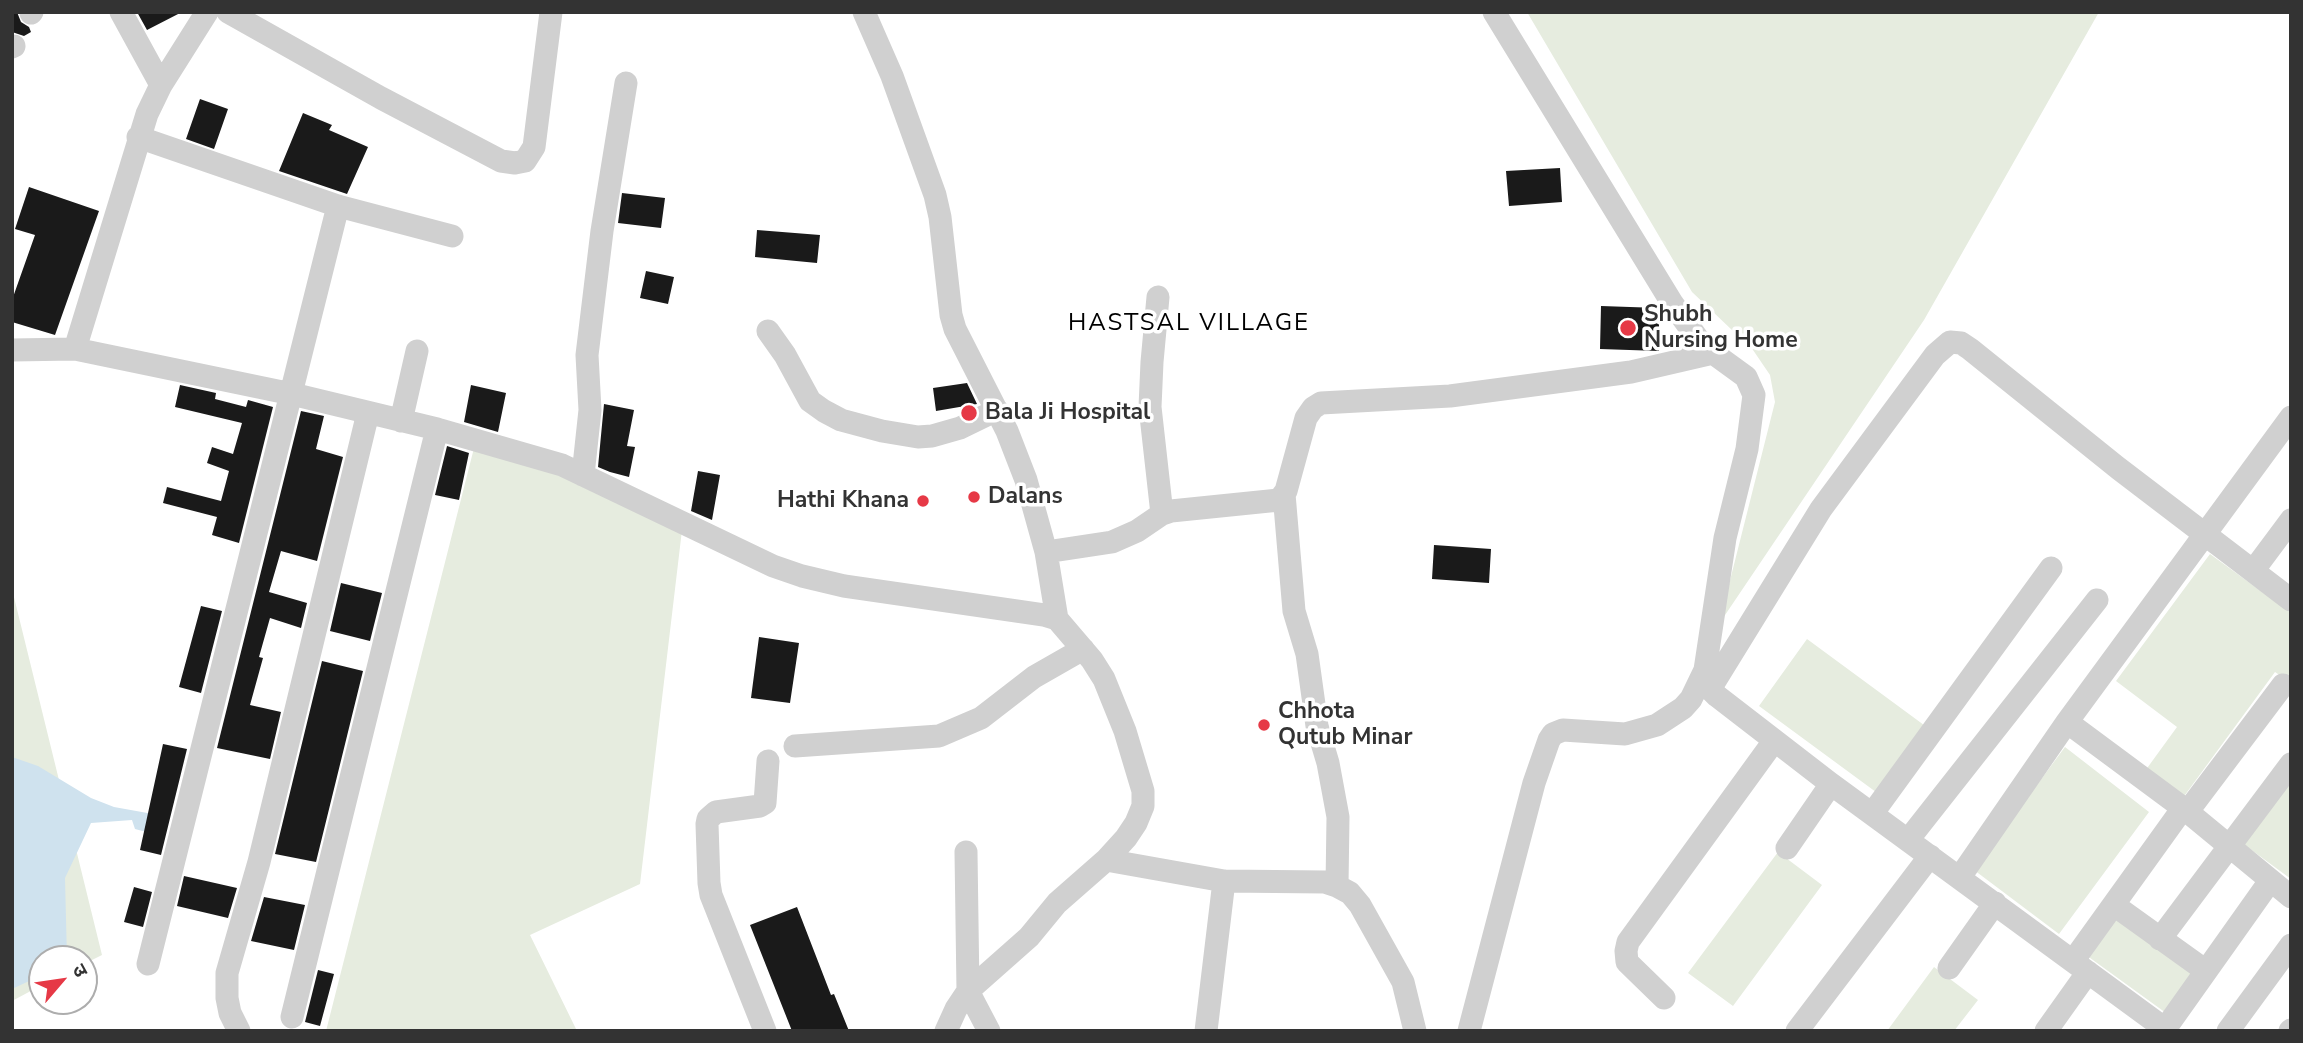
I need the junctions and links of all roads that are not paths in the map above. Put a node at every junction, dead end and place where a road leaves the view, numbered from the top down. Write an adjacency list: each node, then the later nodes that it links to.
1 (121, 12): 8 (street)
2 (207, 12): 8 (street)
3 (228, 12): 4 (street)
4 (551, 12)
5 (864, 12): 19 (street)
6 (1494, 12): 17 (street)
7 (626, 83): 24 (street)
8 (161, 85): 9 (street)
9 (138, 138): 10 (street); 14 (street)
10 (338, 206): 11 (street); 18 (street)
11 (452, 236)
12 (1158, 297): 26 (street)
13 (768, 331): 19 (street)
14 (75, 349): 15 (street); 18 (street)
15 (12, 351)
16 (417, 351): 22 (street)
17 (1713, 354): 25 (street); 36 (street)
18 (292, 394): 20 (street); 61 (street)
19 (997, 410): 29 (street)
20 (368, 413): 22 (street); 70 (street)
21 (2291, 417): 28 (street)
22 (401, 421): 23 (street)
23 (437, 429): 24 (street); 67 (street)
24 (583, 475): 34 (street)
25 (1284, 494): 26 (street); 55 (street)
26 (1162, 514): 29 (street)
27 (2291, 520): 31 (street)
28 (2204, 533): 31 (street); 36 (street); 38 (street)
29 (1045, 552): 34 (street)
30 (2052, 568): 45 (street)
31 (2253, 571): 33 (street)
32 (2097, 600): 46 (street)
33 (2291, 600)
34 (1057, 619): 35 (street)
35 (1083, 649): 40 (street); 51 (street)
36 (1708, 680): 39 (street); 76 (street)
37 (2283, 685): 44 (street)
38 (2067, 722): 44 (street); 52 (street)
39 (1774, 741): 43 (street); 66 (street)
40 (795, 746)
41 (768, 761): 71 (street)
42 (2291, 764): 47 (street)
43 (1831, 784): 45 (street); 48 (street)
44 (2186, 810): 47 (street); 58 (street)
45 (1872, 814): 46 (street)
46 (1908, 840): 50 (street)
47 (2229, 846): 54 (street); 59 (street)
48 (1787, 848)
49 (967, 852): 65 (street)
50 (1930, 856): 52 (street); 77 (street)
51 (1106, 860): 53 (street); 65 (street)
52 (1959, 877): 57 (street)
53 (1224, 881): 55 (street); 74 (street)
54 (2270, 881): 56 (street); 64 (street)
55 (1336, 886): 75 (street)
56 (2291, 897)
57 (1995, 903): 62 (street); 63 (street)
58 (2114, 905): 59 (street); 62 (street)
59 (2160, 939): 64 (street)
60 (2291, 945): 79 (street)
61 (148, 964)
62 (2080, 966): 68 (street); 78 (street)
63 (1949, 968)
64 (2206, 971): 69 (street)
65 (968, 991): 72 (street); 73 (street)
66 (1664, 998)
67 (292, 1017)
68 (2140, 1023): 69 (street)
69 (2166, 1030)
70 (239, 1031)
71 (765, 1031)
72 (946, 1031)
73 (989, 1031)
74 (1206, 1031)
75 (1415, 1031)
76 (1469, 1031)
77 (1797, 1031)
78 (2046, 1031)
79 (2228, 1031)

